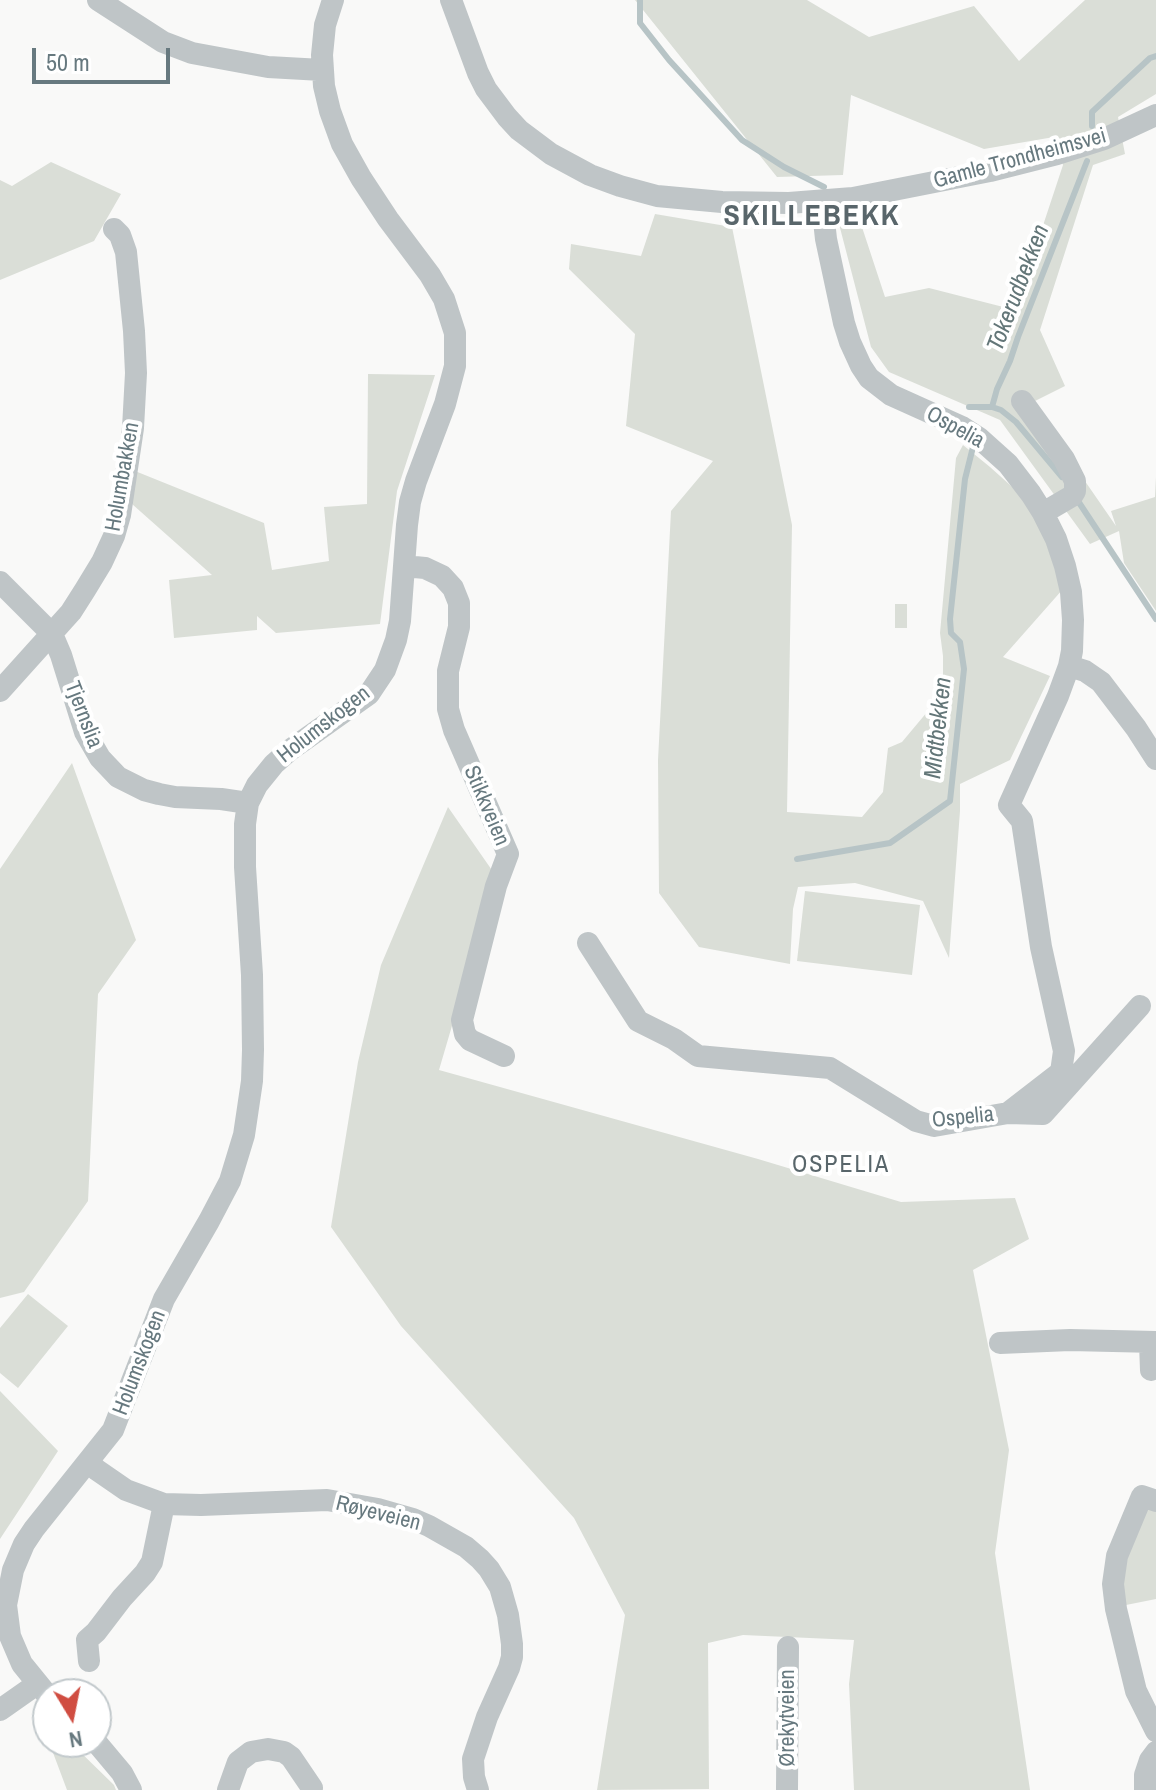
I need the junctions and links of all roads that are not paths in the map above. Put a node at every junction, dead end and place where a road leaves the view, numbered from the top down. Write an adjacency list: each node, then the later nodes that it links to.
1 (98, 0): 4 (street)
2 (333, 0): 4 (street)
3 (451, 0): 6 (street, Gamle Trondheimsvei)
4 (322, 70): 10 (street, Holumskogen)
5 (1156, 115): 6 (street, Gamle Trondheimsvei)
6 (822, 202): 9 (street, Ospelia)
7 (114, 229): 12 (street, Holumbakken)
8 (1022, 401): 9 (street)
9 (1043, 513): 13 (street, Ospelia)
10 (404, 566): 16 (street, Holumskogen); 19 (street, Stikkveien)
11 (0, 582): 12 (street, Tjernslia)
12 (52, 634): 14 (street, Holumbakken); 16 (street, Tjernslia)
13 (1069, 666): 15 (street); 20 (street, Ospelia)
14 (0, 691)
15 (1156, 759)
16 (248, 803): 24 (street, Holumskogen)
17 (588, 943): 20 (street, Ospelia)
18 (1140, 1006): 20 (street)
19 (504, 1056)
20 (1008, 1113)
21 (1153, 1342): 22 (street); 23 (street)
22 (1000, 1343)
23 (1151, 1370)
24 (84, 1469): 26 (street, Røyeveien); 29 (street, Holumskogen)
25 (1149, 1498): 32 (street)
26 (164, 1504): 28 (street); 38 (street, Røyeveien)
27 (788, 1647): 39 (street, Ørekytveien)
28 (89, 1661)
29 (33, 1678)
30 (32, 1695): 31 (street)
31 (0, 1710)
32 (1156, 1731)
33 (1156, 1752): 40 (street)
34 (110, 1758): 36 (street)
35 (312, 1788): 37 (street)
36 (131, 1790)
37 (228, 1790)
38 (478, 1790)
39 (787, 1790)
40 (1145, 1790)

